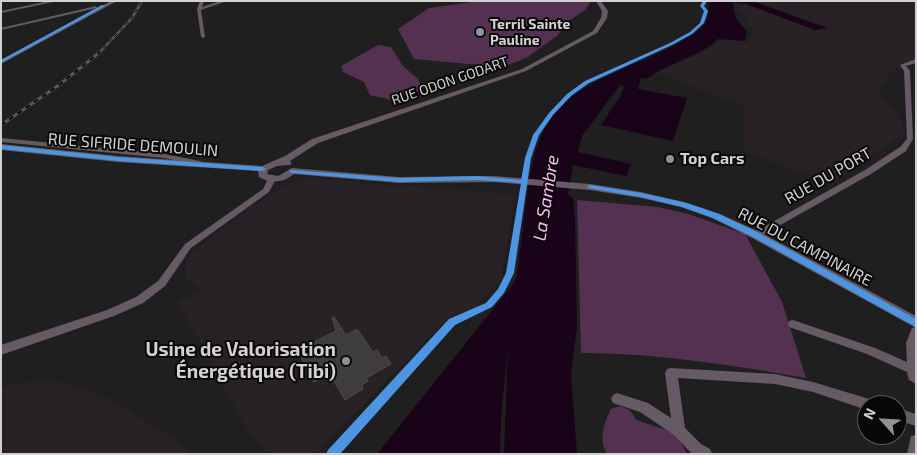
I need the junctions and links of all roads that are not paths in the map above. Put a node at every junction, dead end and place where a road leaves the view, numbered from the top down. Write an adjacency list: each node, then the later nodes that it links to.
1 (56, 1): 8 (street)
2 (115, 1): 6 (street)
3 (202, 1): 7 (street)
4 (225, 1): 7 (street)
5 (600, 1): 15 (main road, RUE ODON GODART); 16 (main road, RUE ODON GODART)
6 (103, 6): 9 (street); 12 (street)
7 (199, 9): 10 (street)
8 (1, 12)
9 (1, 29)
10 (203, 37)
11 (916, 61): 13 (street)
12 (1, 62)
13 (913, 140): 19 (street, RUE DU PORT)
14 (3, 145): 17 (main road, RUE SIFRIDE DEMOULIN)
15 (279, 162): 16 (main road); 17 (main road, RUE SIFRIDE DEMOULIN)
16 (292, 168): 18 (main road); 19 (main road, RUE DU CAMPINAIRE)
17 (263, 169): 18 (main road)
18 (272, 179): 23 (street)
19 (756, 235): 20 (main road, RUE DU CAMPINAIRE)
20 (916, 323)
21 (793, 324): 24 (street)
22 (916, 331): 24 (street)
23 (1, 350)
24 (915, 375)
25 (617, 399): 27 (street)
26 (857, 401): 27 (street)
27 (679, 430): 29 (street)
28 (916, 441): 30 (street)
29 (705, 454)
30 (914, 454)

